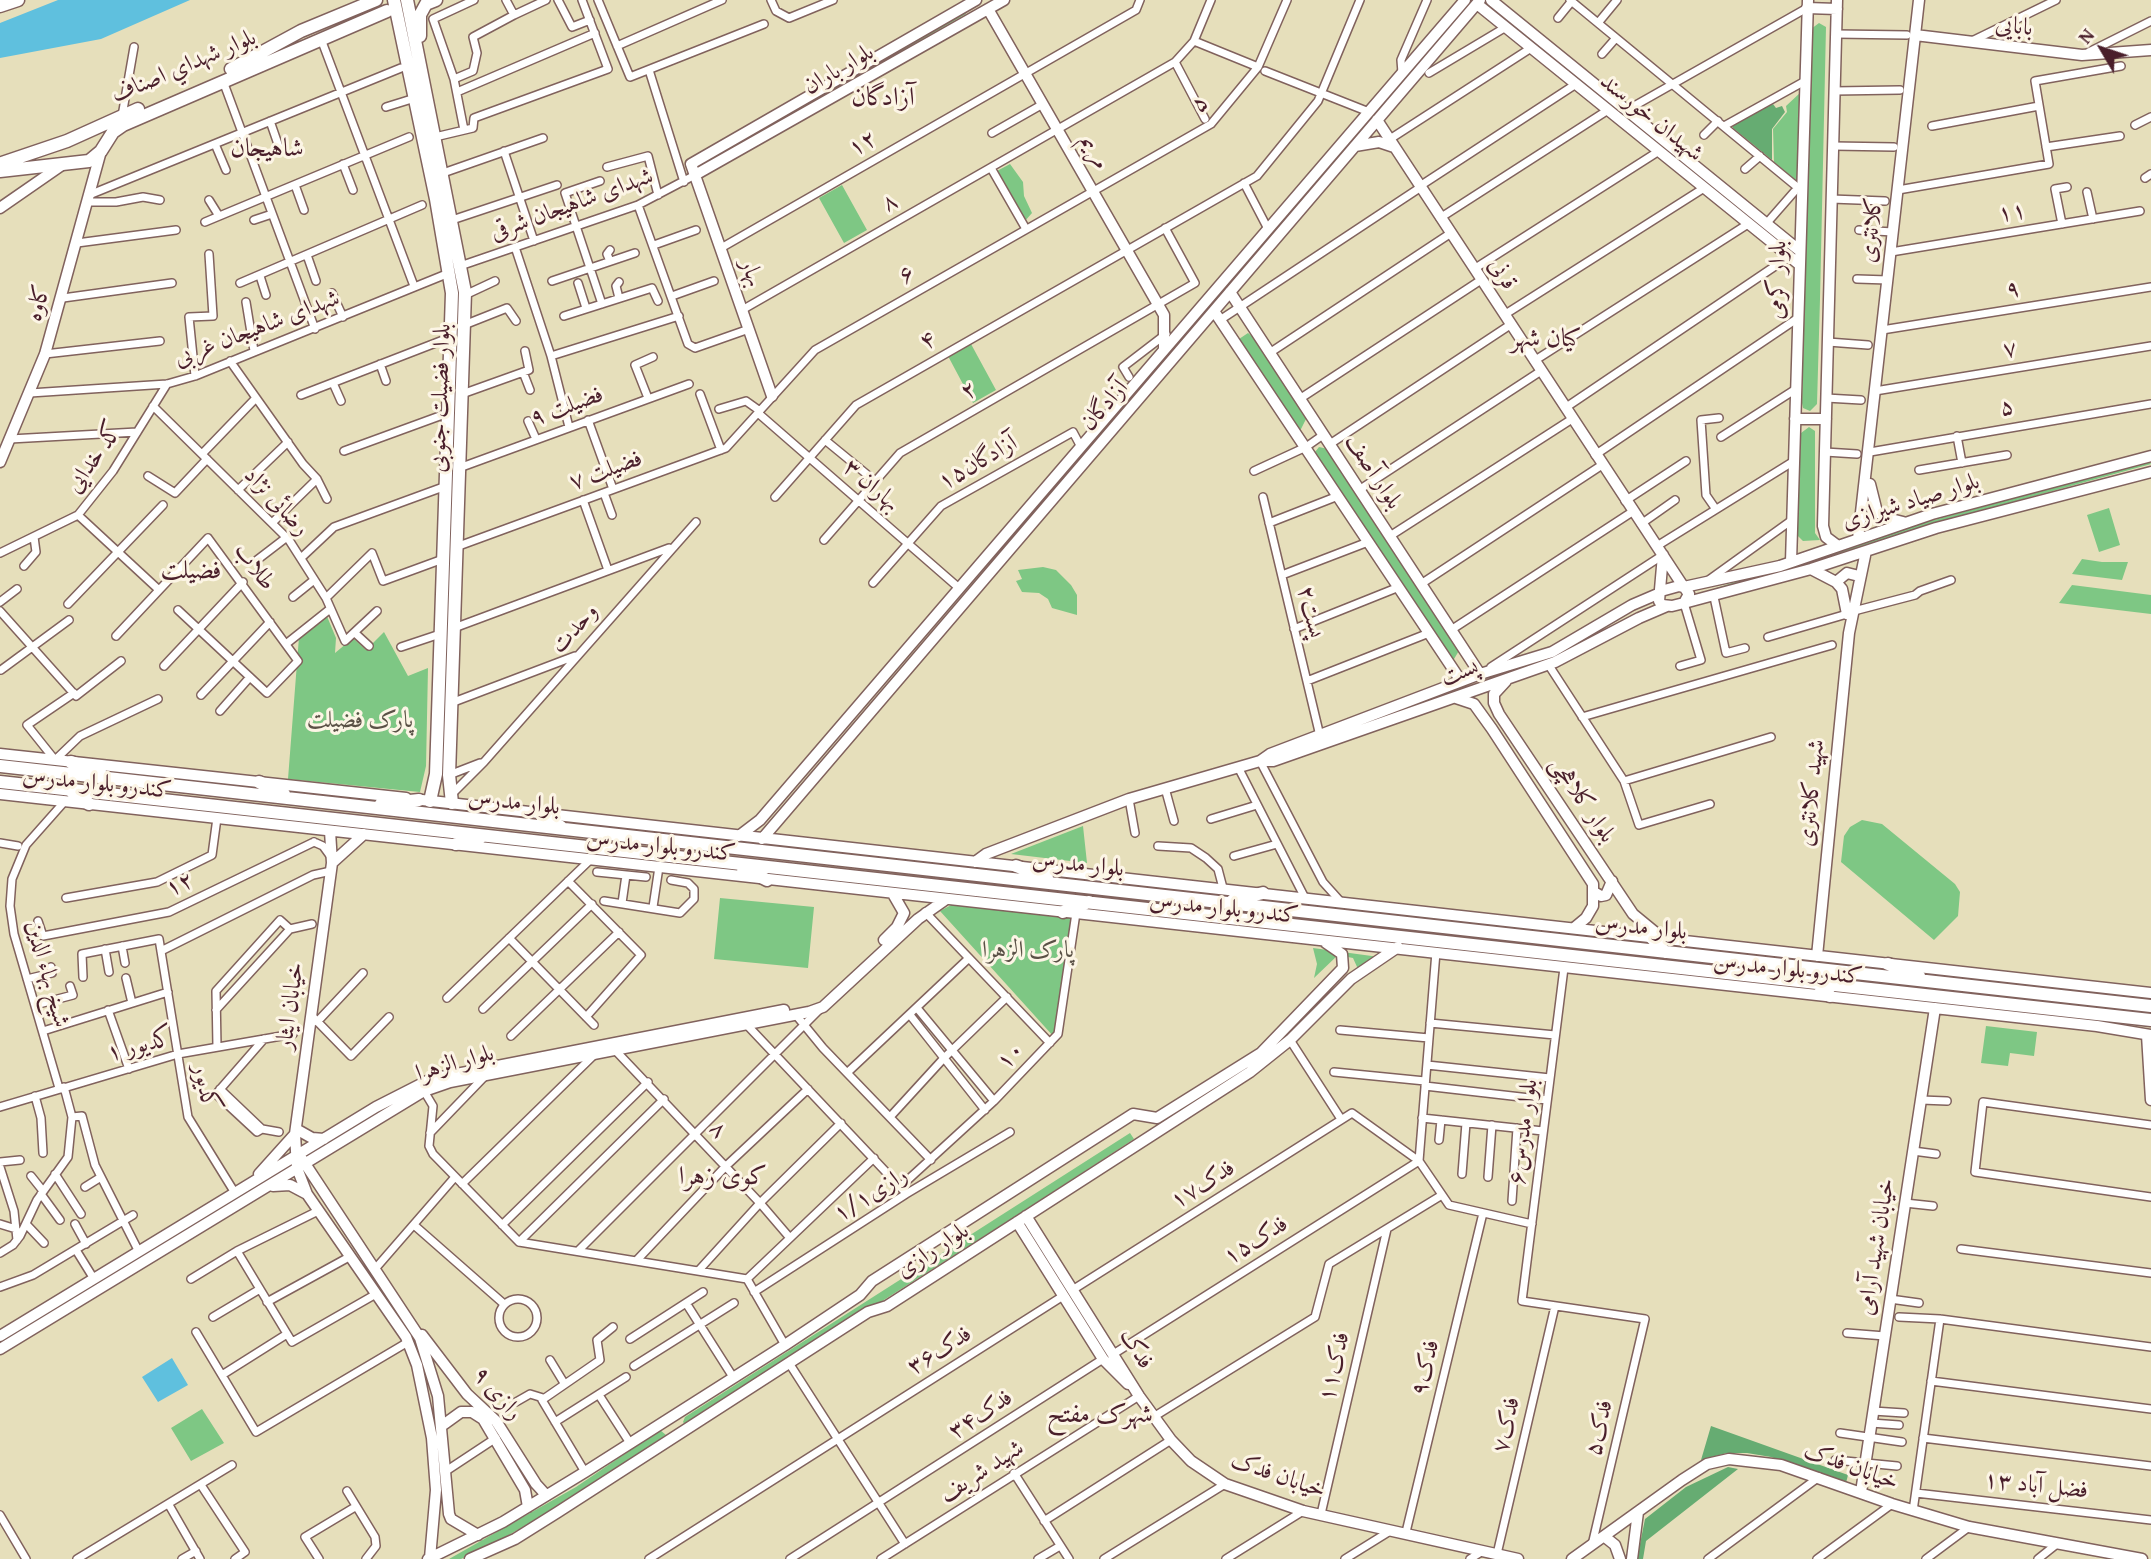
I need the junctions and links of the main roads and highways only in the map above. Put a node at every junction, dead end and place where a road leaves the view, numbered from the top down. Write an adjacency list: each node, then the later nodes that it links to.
1 (18, 0): 12 (main road)
2 (407, 0): 22 (main road, بلوار فضیلت جنوبی)
3 (436, 0): 22 (main road)
4 (976, 0): 18 (main road, بلوار باران)
5 (1004, 0): 14 (main road, بلوار باران)
6 (1919, 0): 17 (main road, کلانتری)
7 (1479, 2): 13 (main road, شهیدان خورسند); 21 (main road, آزادگان)
8 (1460, 3): 21 (main road, آزادگان)
9 (385, 4): 15 (main road, بلوار شهداي اصناف); 16 (main road, بلوار فضیلت جنوبی); 25 (main road, بلوار شهداي اصناف)
10 (1807, 4): 11 (main road); 38 (main road, بلوار کرمی)
11 (1837, 5): 49 (main road, بلوار کرمی)
12 (0, 6)
13 (1493, 6): 38 (main road, شهیدان خورسند); 38 (main road, شهیدان خورسند)
14 (988, 9): 20 (main road, بلوار باران); 41 (main road, مریم)
15 (369, 19): 16 (main road); 25 (main road, بلوار شهداي اصناف)
16 (400, 29): 24 (main road, بلوار فضیلت جنوبی)
17 (1911, 35): 19 (main road, بابایی); 52 (main road, کلانتری)
18 (901, 44): 20 (main road); 32 (main road, بلوار باران)
19 (2151, 50)
20 (908, 55): 34 (main road, بلوار باران)
21 (1424, 64): 23 (main road, آزادگان); 23 (main road, آزادگان)
22 (425, 89): 24 (main road, بلوار فضیلت جنوبی)
23 (1373, 116): 26 (main road, قرنی); 27 (main road, آزادگان); 43 (main road, آزادگان)
24 (426, 119): 39 (main road, بلوار فضیلت جنوبی); 39 (main road, بلوار فضیلت جنوبی)
25 (122, 121): 28 (main road); 31 (main road, بلوار شهداي اصناف)
26 (1392, 143): 27 (main road); 59 (main road, قرنی)
27 (1355, 146): 40 (main road, آزادگان)
28 (102, 151): 30 (main road); 31 (main road); 35 (main road, کاوه)
29 (67, 161): 30 (main road, بلوار شهداي اصناف); 31 (main road, بلوار شهداي اصناف); 36 (main road)
30 (81, 163): 35 (main road)
31 (8, 164): 33 (main road, بلوار شهداي اصناف); 36 (main road)
32 (691, 164): 34 (main road, بهار)
33 (0, 171)
34 (695, 175): 47 (main road, بهار)
35 (93, 181): 51 (main road, کاوه)
36 (21, 192): 37 (main road)
37 (0, 208)
38 (1795, 252): 48 (main road, بلوار کرمی)
39 (455, 269): 76 (main road, بلوار فضیلت جنوبی); 76 (main road, بلوار فضیلت جنوبی)
40 (1230, 292): 42 (main road, آزادگان); 44 (main road, بلوار آصف)
41 (1164, 315): 43 (main road); 46 (main road)
42 (1217, 316): 45 (main road, بلوار آصف); 55 (main road, آزادگان)
43 (1192, 317): 46 (main road, آزادگان)
44 (1254, 327): 45 (main road); 74 (main road, بلوار آصف)
45 (1234, 340): 75 (main road, بلوار آصف)
46 (1161, 353): 54 (main road, آزادگان)
47 (772, 396)
48 (1795, 419): 49 (main road); 61 (main road, بلوار کرمی)
49 (1826, 419): 58 (main road, بلوار کرمی)
50 (2151, 456): 56 (main road, بلوار صیاد شیرازی)
51 (0, 462)
52 (1868, 466): 56 (main road, کلانتری); 57 (main road, کلانتری)
53 (2151, 472): 60 (main road, بلوار صیاد شیرازی)
54 (1041, 493): 55 (main road); 99 (main road, آزادگان)
55 (1051, 502): 100 (main road, آزادگان)
56 (1906, 522): 57 (main road, بلوار صیاد شیرازی)
57 (1858, 539): 58 (main road, بلوار صیاد شیرازی)
58 (1838, 546): 61 (main road, بلوار صیاد شیرازی)
59 (1660, 550): 66 (main road, قرنی); 67 (main road)
60 (1866, 551): 62 (main road, بلوار صیاد شیرازی); 63 (main road, شهید کلانتری)
61 (1791, 562): 65 (main road, بلوار صیاد شیرازی)
62 (1811, 569): 64 (main road); 68 (main road, بلوار صیاد شیرازی)
63 (1859, 576): 64 (main road); 72 (main road, شهید کلانتری)
64 (1836, 582): 72 (main road)
65 (1701, 586): 66 (main road, بلوار صیاد شیرازی); 68 (main road)
66 (1684, 587): 67 (main road); 69 (main road)
67 (1660, 592): 70 (main road, پست); 71 (main road)
68 (1709, 598): 69 (main road, بلوار صیاد شیرازی)
69 (1684, 603): 71 (main road)
70 (1632, 605): 73 (main road); 77 (main road, پست)
71 (1667, 607): 73 (main road, پست)
72 (1851, 613): 136 (main road, شهید کلانتری)
73 (1639, 618): 78 (main road, پست)
74 (1464, 650): 75 (main road); 77 (main road, بلوار آصف)
75 (1449, 663): 79 (main road, بلوار آصف)
76 (445, 674): 87 (main road, بلوار فضیلت جنوبی); 87 (main road, بلوار فضیلت جنوبی)
77 (1480, 674): 79 (main road, پست)
78 (1510, 677): 80 (main road, پست); 82 (main road)
79 (1461, 681): 81 (main road, پست)
80 (1454, 698): 81 (main road, پست); 83 (main road, بلوار کلاهچی)
81 (1415, 706): 109 (main road, پست)
82 (1502, 717): 83 (main road); 116 (main road, بلوار کلاهچی)
83 (1489, 725): 118 (main road, بلوار کلاهچی)
84 (0, 754): 85 (main road, کندرو بلوار مدرس)
85 (71, 762): 88 (main road); 90 (main road, کندرو بلوار مدرس)
86 (0, 766): 88 (main road, بلوار مدرس)
87 (442, 774): 94 (main road, بلوار فضیلت جنوبی); 95 (main road, بلوار فضیلت جنوبی)
88 (120, 780): 93 (main road, بلوار مدرس)
89 (0, 782): 92 (main road, بلوار مدرس)
90 (259, 782): 93 (main road); 95 (main road, کندرو بلوار مدرس)
91 (0, 794): 92 (main road, کندرو بلوار مدرس)
92 (67, 795): 96 (main road); 104 (main road, بلوار مدرس)
93 (293, 799): 97 (main road, بلوار مدرس)
94 (451, 799): 95 (main road, کندرو بلوار مدرس); 98 (main road, کندرو بلوار مدرس)
95 (425, 800): 97 (main road)
96 (89, 804): 102 (main road, کندرو بلوار مدرس)
97 (360, 806): 101 (main road, بلوار مدرس)
98 (542, 816): 101 (main road); 105 (main road, کندرو بلوار مدرس)
99 (760, 820): 100 (main road); 105 (main road, آزادگان)
100 (770, 828): 106 (main road, آزادگان)
101 (564, 829): 107 (main road, بلوار مدرس)
102 (330, 831): 103 (main road, کندرو بلوار مدرس); 113 (main road, خیابان ایثار)
103 (365, 834): 108 (main road, کندرو بلوار مدرس); 113 (main road)
104 (490, 836): 108 (main road); 110 (main road, بلوار مدرس)
105 (739, 836): 106 (main road, کندرو بلوار مدرس)
106 (762, 839): 111 (main road, کندرو بلوار مدرس)
107 (664, 840): 110 (main road); 117 (main road, بلوار مدرس)
108 (456, 844): 110 (main road, کندرو بلوار مدرس)
109 (1012, 844): 111 (main road, پست); 114 (main road)
110 (660, 862): 112 (main road, بلوار مدرس); 115 (main road, کندرو بلوار مدرس)
111 (975, 862): 114 (main road, کندرو بلوار مدرس)
112 (736, 863): 115 (main road); 122 (main road, بلوار مدرس)
113 (332, 864): 156 (main road, خیابان ایثار)
114 (1011, 866): 117 (main road); 119 (main road, کندرو بلوار مدرس)
115 (767, 880): 120 (main road, کندرو بلوار مدرس)
116 (1612, 881): 118 (main road); 133 (main road, بلوار کلاهچی)
117 (1064, 885): 123 (main road, بلوار مدرس)
118 (1594, 892): 129 (main road)
119 (1263, 893): 123 (main road); 124 (main road, کندرو بلوار مدرس)
120 (893, 894): 121 (main road, کندرو بلوار مدرس); 125 (main road)
121 (945, 900): 126 (main road, کندرو بلوار مدرس); 127 (main road, بلوار الزهرا)
122 (1090, 901): 126 (main road); 135 (main road, بلوار مدرس)
123 (1223, 902): 128 (main road, بلوار مدرس)
124 (1382, 906): 128 (main road); 129 (main road, کندرو بلوار مدرس)
125 (904, 913): 127 (main road); 158 (main road, بلوار الزهرا)
126 (1070, 913): 132 (main road, کندرو بلوار مدرس)
127 (923, 914): 158 (main road, بلوار الزهرا)
128 (1394, 922): 130 (main road, بلوار مدرس)
129 (1574, 928): 133 (main road, کندرو بلوار مدرس)
130 (1537, 937): 133 (main road, بلوار مدرس); 135 (main road)
131 (1680, 940): 133 (main road); 136 (main road, کندرو بلوار مدرس)
132 (1322, 941): 134 (main road, کندرو بلوار مدرس); 155 (main road, بلوار رازی)
133 (1662, 945): 141 (main road, بلوار مدرس)
134 (1398, 947): 140 (main road, کندرو بلوار مدرس); 157 (main road, بلوار رازی)
135 (1536, 952): 137 (main road, بلوار مدرس)
136 (1817, 956): 138 (main road, کندرو بلوار مدرس)
137 (1640, 963): 139 (main road, بلوار مدرس); 140 (main road)
138 (1888, 964): 141 (main road); 145 (main road, کندرو بلوار مدرس)
139 (1669, 967): 140 (main road); 142 (main road, بلوار مدرس)
140 (1653, 977): 143 (main road, کندرو بلوار مدرس)
141 (1932, 981): 145 (main road, بلوار مدرس)
142 (1816, 983): 143 (main road); 146 (main road); 149 (main road, بلوار مدرس)
143 (1800, 992): 146 (main road, کندرو بلوار مدرس)
144 (2151, 993): 145 (main road, کندرو بلوار مدرس)
145 (2108, 995): 147 (main road, بلوار مدرس)
146 (1830, 996): 148 (main road, کندرو بلوار مدرس)
147 (2151, 1006)
148 (1935, 1007): 151 (main road, کندرو بلوار مدرس); 179 (main road, خیابان شهید آرامی)
149 (2081, 1013): 150 (main road, بلوار مدرس); 151 (main road)
150 (2151, 1020)
151 (2097, 1026): 152 (main road, کندرو بلوار مدرس)
152 (2149, 1035): 153 (main road)
153 (2150, 1085): 154 (main road)
154 (2151, 1100)
155 (1133, 1114): 157 (main road); 174 (main road, بلوار رازی)
156 (295, 1132): 158 (main road); 159 (main road, خیابان ایثار); 162 (main road)
157 (1146, 1139): 165 (main road, بلوار رازی)
158 (328, 1143): 159 (main road, بلوار الزهرا); 160 (main road, بلوار الزهرا); 161 (main road)
159 (298, 1154): 160 (main road, خیابان ایثار); 162 (main road, بلوار الزهرا)
160 (302, 1166): 161 (main road); 163 (main road, بلوار الزهرا); 164 (main road)
161 (317, 1182): 164 (main road); 169 (main road)
162 (250, 1184): 166 (main road, بلوار الزهرا)
163 (270, 1186): 164 (main road); 167 (main road, بلوار الزهرا)
164 (307, 1194): 184 (main road)
165 (1021, 1219): 168 (main road, فدک); 176 (main road, بلوار رازی)
166 (191, 1220): 167 (main road); 170 (main road, بلوار الزهرا)
167 (196, 1231): 171 (main road, بلوار الزهرا)
168 (1033, 1237): 172 (main road, فدک); 172 (main road, فدک)
169 (412, 1322): 173 (main road, رازی ۹); 175 (main road)
170 (0, 1336)
171 (0, 1349)
172 (1139, 1396): 191 (main road, خیابان فدک)
173 (485, 1416): 175 (main road, رازی ۹); 177 (main road, رازی ۹); 178 (main road, رازی ۹)
174 (673, 1416): 176 (main road); 180 (main road, بلوار رازی)
175 (443, 1425): 183 (main road)
176 (684, 1432): 187 (main road, بلوار رازی)
177 (536, 1484): 178 (main road); 180 (main road, رازی ۹)
178 (525, 1490): 181 (main road, رازی ۹)
179 (1861, 1492): 182 (main road, خیابان فدک); 195 (main road, خیابان فدک)
180 (546, 1495): 181 (main road, بلوار رازی)
181 (528, 1507): 185 (main road, بلوار رازی)
182 (1638, 1512): 186 (main road, خیابان فدک); 194 (main road)
183 (451, 1519): 184 (main road); 185 (main road)
184 (435, 1522): 188 (main road)
185 (478, 1535): 188 (main road, بلوار رازی)
186 (1605, 1537): 192 (main road, خیابان فدک); 193 (main road)
187 (515, 1539): 189 (main road, بلوار رازی); 190 (main road)
188 (429, 1559)
189 (470, 1559)
190 (490, 1559)
191 (1518, 1559)
192 (1572, 1559)
193 (1620, 1559)
194 (1632, 1559)
195 (2142, 1559)

